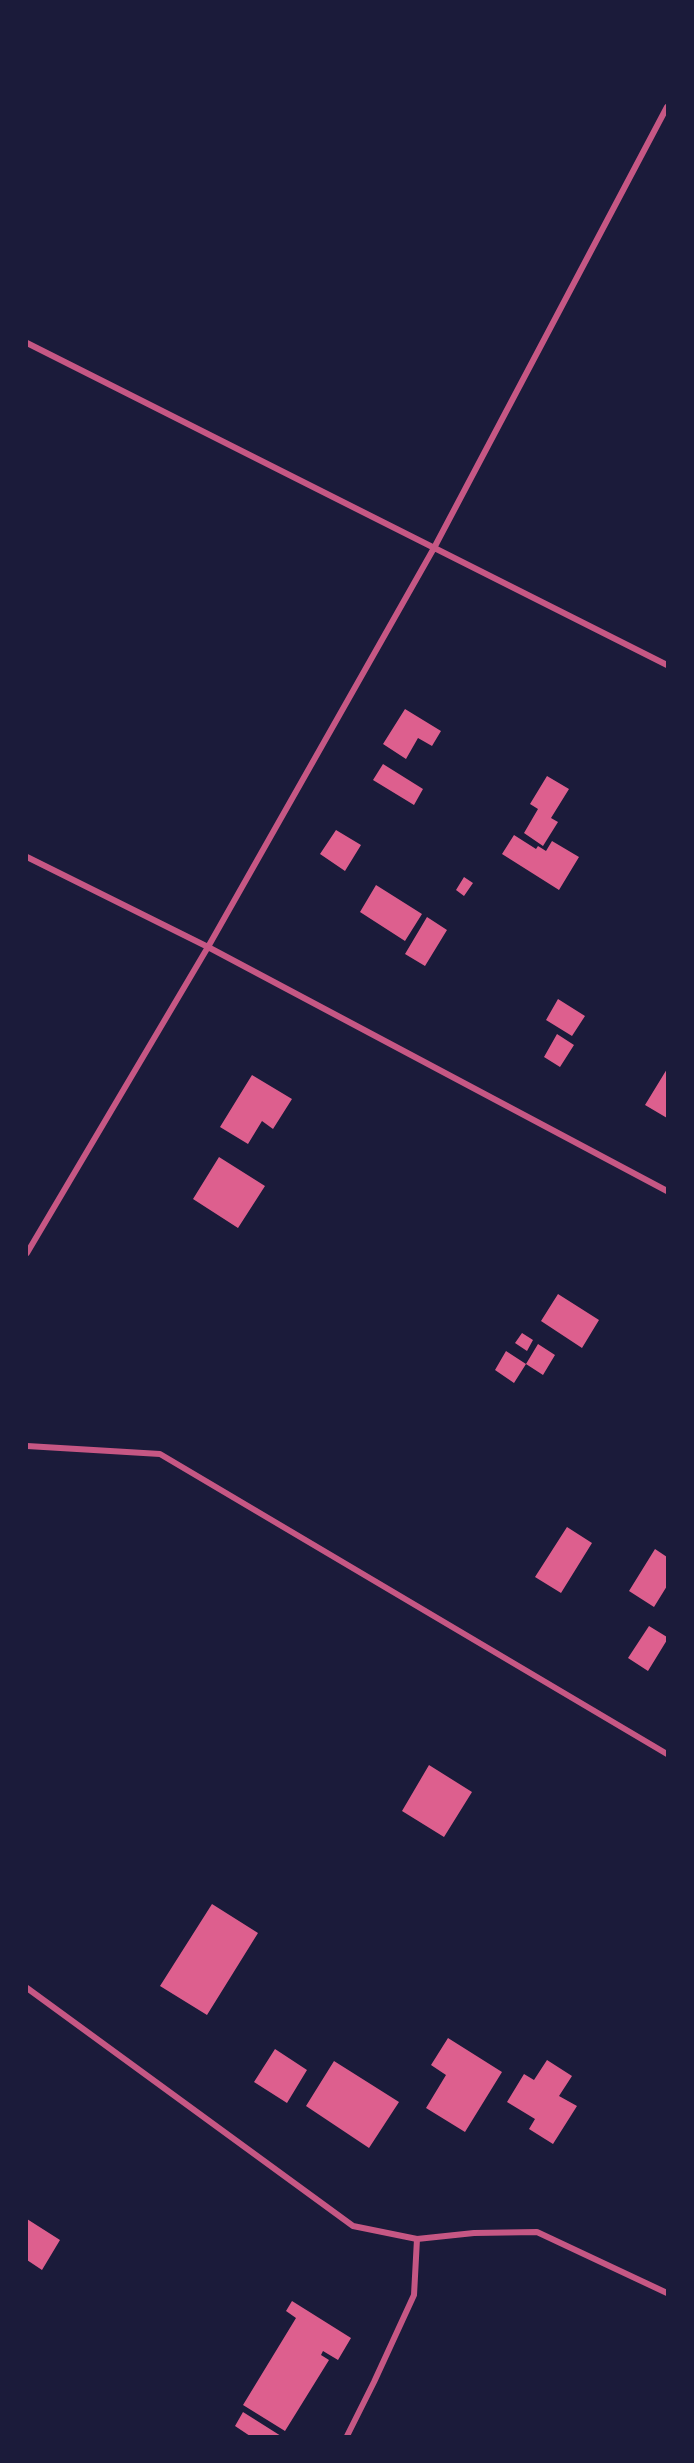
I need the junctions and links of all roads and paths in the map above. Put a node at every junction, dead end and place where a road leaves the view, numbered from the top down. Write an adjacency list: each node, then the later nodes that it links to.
1 (667, 106): 3 (street)
2 (27, 343): 3 (street)
3 (434, 548): 4 (street); 6 (street)
4 (667, 665)
5 (27, 857): 6 (street)
6 (208, 947): 7 (street); 8 (street)
7 (667, 1191)
8 (27, 1253)
9 (27, 1446): 10 (street)
10 (667, 1754)
11 (27, 1988): 12 (street)
12 (417, 2239): 13 (street); 14 (street)
13 (667, 2293)
14 (347, 2436)

